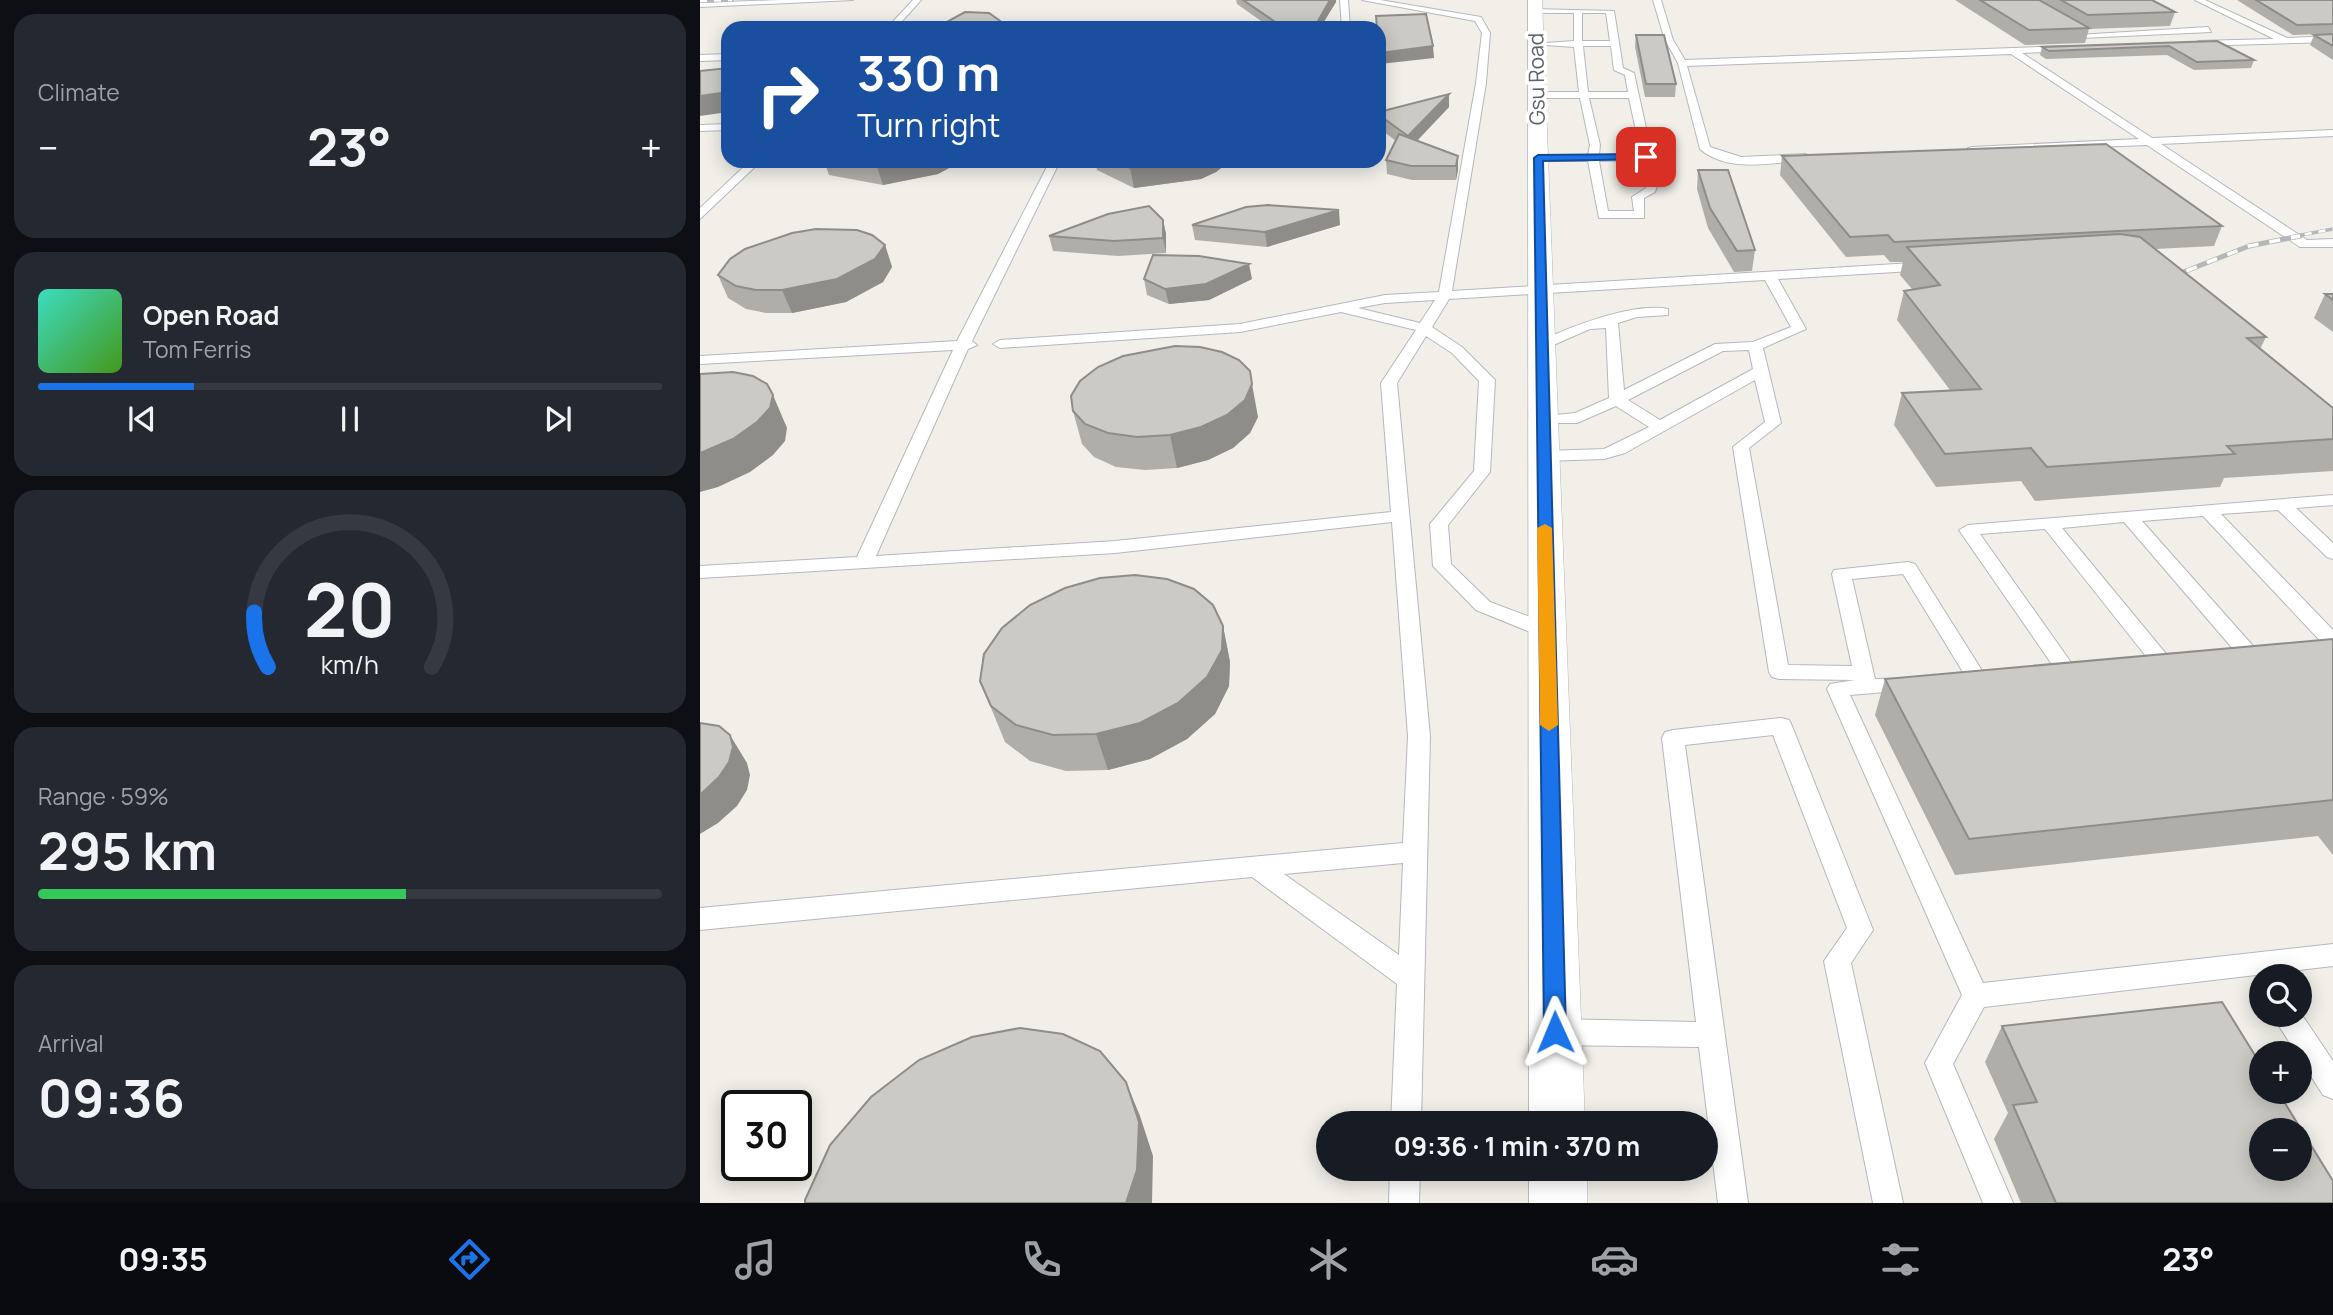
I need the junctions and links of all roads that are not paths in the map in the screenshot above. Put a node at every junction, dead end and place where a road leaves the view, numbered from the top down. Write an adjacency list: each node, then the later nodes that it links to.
1 (849, 0): 7 (lane)
2 (917, 0): 10 (lane)
3 (1345, 0): 11 (lane)
4 (1366, 0): 48 (lane)
5 (1657, 0): 27 (lane)
6 (2199, 0): 18 (lane)
7 (700, 5)
8 (1578, 11): 9 (lane); 19 (lane); 20 (lane)
9 (1535, 18): 20 (lane); 28 (street, Gsu Road)
10 (898, 21)
11 (1346, 21)
12 (2170, 25): 15 (lane)
13 (2069, 28): 16 (lane)
14 (2208, 30): 15 (lane)
15 (2118, 34): 16 (lane)
16 (2081, 35): 22 (lane)
17 (2333, 39): 18 (lane)
18 (2287, 41): 21 (lane)
19 (1615, 43): 20 (lane); 30 (lane)
20 (1578, 44): 29 (lane)
21 (2182, 45)
22 (2103, 48)
23 (2077, 49): 24 (lane)
24 (2013, 51): 27 (lane); 34 (lane)
25 (721, 57): 26 (lane)
26 (700, 58)
27 (1682, 63): 37 (lane)
28 (1537, 95): 29 (lane); 38 (street, Gsu Road)
29 (1584, 95): 30 (lane); 39 (lane)
30 (1633, 95): 36 (lane)
31 (721, 127): 32 (lane)
32 (700, 128)
33 (2333, 133): 34 (lane)
34 (2149, 141): 35 (lane); 43 (lane)
35 (1953, 150)
36 (1646, 157): 39 (lane); 39 (lane)
37 (1814, 157)
38 (1538, 158): 39 (lane); 47 (street, Gsu Road)
39 (1593, 158)
40 (749, 168): 42 (lane)
41 (1052, 168): 55 (lane)
42 (700, 215)
43 (2333, 243)
44 (1949, 265): 45 (lane)
45 (1770, 277): 46 (lane); 57 (lane)
46 (1742, 279): 47 (lane); 49 (lane)
47 (1541, 289): 48 (lane); 56 (street, Gsu Road)
48 (1445, 295): 50 (lane); 53 (lane)
49 (1737, 295)
50 (1339, 309): 53 (lane); 54 (lane)
51 (1663, 312): 52 (lane)
52 (1606, 323): 56 (lane); 60 (lane)
53 (1424, 328): 67 (lane); 73 (lane)
54 (1000, 344)
55 (969, 346): 58 (lane); 71 (lane)
56 (1542, 346): 61 (street, Gsu Road)
57 (1755, 346): 59 (lane); 60 (lane)
58 (700, 360)
59 (1761, 371): 62 (lane); 87 (lane)
60 (1617, 400): 61 (lane); 62 (lane)
61 (1543, 420): 63 (street, Gsu Road)
62 (1660, 427): 63 (lane)
63 (1544, 456): 73 (street, Gsu Road)
64 (2333, 500): 65 (lane)
65 (2282, 504): 66 (lane); 70 (lane)
66 (2207, 510): 68 (lane); 74 (lane)
67 (1400, 516): 71 (lane); 88 (lane)
68 (2129, 517): 69 (lane); 77 (lane)
69 (2049, 523): 80 (lane); 83 (lane)
70 (2333, 553)
71 (865, 560): 72 (lane)
72 (700, 572)
73 (1547, 631): 97 (street, Gsu Road)
74 (2333, 643): 75 (lane)
75 (2308, 646)
76 (2272, 649): 77 (lane)
77 (2247, 652): 78 (lane)
78 (2222, 654)
79 (2185, 657): 80 (lane)
80 (2160, 660): 81 (lane)
81 (2133, 662)
82 (2092, 666): 83 (lane)
83 (2065, 668): 84 (lane)
84 (2040, 671)
85 (2002, 674): 86 (lane)
86 (1976, 677): 87 (lane); 87 (lane)
87 (1865, 680): 95 (lane)
88 (1414, 852): 89 (lane); 94 (lane)
89 (1256, 867): 90 (lane); 94 (lane)
90 (700, 919)
91 (2333, 955): 92 (lane)
92 (2290, 964)
93 (2249, 972): 95 (lane)
94 (1410, 978): 100 (lane)
95 (1976, 996): 108 (lane)
96 (2294, 1027): 99 (lane)
97 (1555, 1032): 98 (lane); 101 (street, Gsu Road)
98 (1711, 1035): 106 (lane); 107 (lane)
99 (2333, 1085)
100 (1406, 1111)
101 (1557, 1111)
102 (1405, 1181): 104 (lane)
103 (1558, 1181): 105 (street)
104 (1404, 1203)
105 (1558, 1203)
106 (1733, 1203)
107 (1888, 1203)
108 (1998, 1203)

